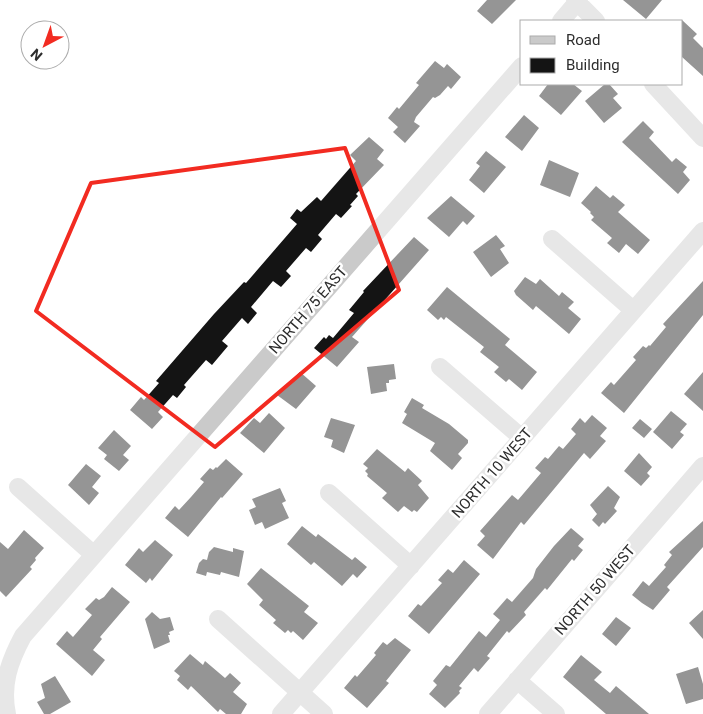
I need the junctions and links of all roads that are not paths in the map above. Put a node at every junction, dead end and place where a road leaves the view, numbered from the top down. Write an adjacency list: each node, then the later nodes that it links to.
1 (577, 1): 2 (street); 3 (street)
2 (562, 20)
3 (595, 20)
4 (520, 68): 15 (street, NORTH 75 EAST)
5 (654, 85): 6 (street)
6 (703, 138)
7 (703, 231): 9 (street, NORTH 10 WEST)
8 (552, 239): 9 (street)
9 (633, 310): 11 (street, NORTH 10 WEST)
10 (440, 367): 11 (street)
11 (522, 438): 16 (street, NORTH 10 WEST)
12 (703, 466): 18 (street, NORTH 50 WEST)
13 (18, 487): 15 (street)
14 (329, 493): 16 (street)
15 (94, 555): 20 (street, NORTH 75 EAST)
16 (411, 566): 19 (street, NORTH 10 WEST)
17 (218, 619): 19 (street)
18 (517, 680): 23 (street, NORTH 50 WEST); 24 (street)
19 (299, 693): 21 (street, NORTH 10 WEST); 22 (street)
20 (7, 714)
21 (280, 714)
22 (324, 714)
23 (488, 714)
24 (556, 714)

